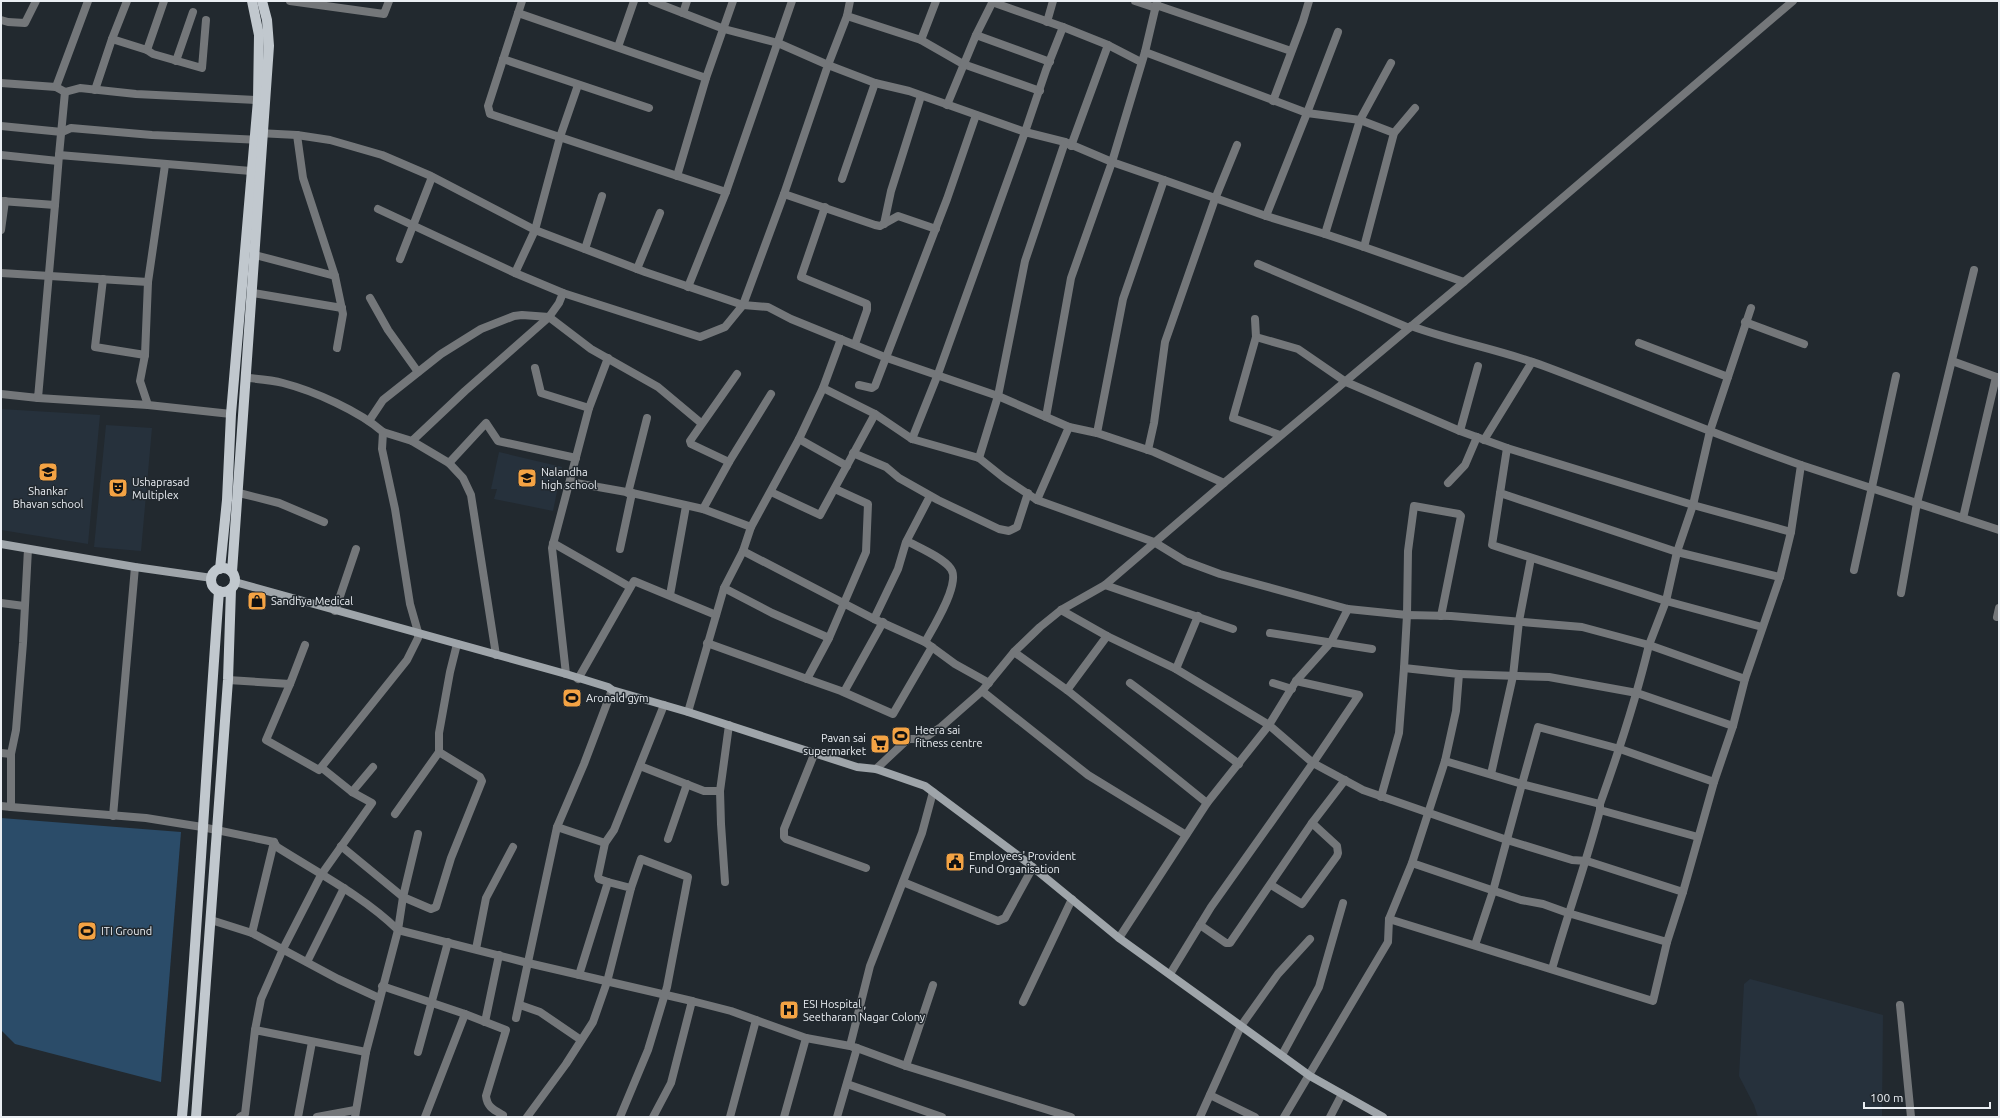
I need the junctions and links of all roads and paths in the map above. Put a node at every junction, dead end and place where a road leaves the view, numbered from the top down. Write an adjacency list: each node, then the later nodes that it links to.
1 (36, 1): 27 (street)
2 (88, 1): 53 (street)
3 (127, 1): 34 (street)
4 (164, 1): 39 (street)
5 (252, 1): 58 (main road)
6 (262, 1): 71 (main road)
7 (290, 1): 8 (street)
8 (389, 1)
9 (522, 1): 24 (street)
10 (634, 1): 38 (street)
11 (652, 1): 25 (street)
12 (687, 1): 25 (street)
13 (733, 1): 31 (street)
14 (792, 1): 36 (street)
15 (850, 1): 26 (street)
16 (936, 1): 35 (street)
17 (1053, 1): 29 (street)
18 (1135, 1): 22 (street)
19 (1309, 1): 40 (street)
20 (1792, 1): 113 (street)
21 (993, 2): 29 (street); 33 (street)
22 (1157, 5): 40 (street); 41 (street)
23 (193, 12): 43 (street)
24 (518, 13): 38 (street); 42 (street)
25 (683, 13): 31 (street)
26 (846, 16): 35 (street); 47 (street)
27 (1, 20)
28 (206, 20): 43 (street)
29 (1047, 22): 30 (street)
30 (1063, 28): 37 (street); 44 (street)
31 (724, 29): 36 (street); 49 (street)
32 (1338, 32): 63 (street)
33 (976, 35): 44 (street); 48 (street)
34 (112, 39): 39 (street); 54 (street)
35 (921, 40): 48 (street)
36 (778, 43): 47 (street); 84 (street)
37 (1108, 45): 45 (street); 73 (street)
38 (618, 48): 49 (street)
39 (147, 50): 43 (street)
40 (1291, 51): 59 (street)
41 (1145, 52): 45 (street); 59 (street)
42 (503, 59): 52 (street); 72 (street)
43 (176, 61)
44 (1050, 62): 56 (street)
45 (1142, 62): 77 (street)
46 (1391, 63): 65 (street)
47 (828, 64): 51 (street); 85 (street)
48 (963, 64): 56 (street); 60 (street)
49 (706, 78): 80 (street)
50 (1, 83): 53 (street)
51 (875, 83): 57 (street); 82 (street)
52 (578, 85): 61 (street); 72 (street)
53 (56, 87): 55 (street)
54 (95, 90): 55 (street); 58 (street)
55 (65, 92): 67 (street)
56 (1040, 92): 68 (street)
57 (921, 96): 60 (street); 94 (street)
58 (258, 100): 71 (main road)
59 (1273, 101): 63 (street)
60 (947, 105): 64 (street)
61 (649, 108)
62 (1415, 108): 69 (street)
63 (1307, 113): 65 (street); 93 (street)
64 (976, 115): 68 (street); 96 (street)
65 (1360, 120): 69 (street); 99 (street)
66 (1, 126): 67 (street)
67 (62, 132): 71 (street); 76 (street)
68 (1025, 132): 73 (street); 140 (street)
69 (1394, 132): 100 (street)
70 (298, 135): 71 (street); 81 (street); 110 (street)
71 (259, 136): 79 (main road); 102 (main road)
72 (560, 137): 80 (street); 98 (street)
73 (1068, 144): 77 (street); 150 (street)
74 (1237, 145): 87 (street)
75 (1, 155): 76 (street)
76 (59, 158): 78 (street); 89 (street)
77 (1112, 162): 83 (street); 156 (street)
78 (165, 165): 79 (street); 112 (street)
79 (251, 171): 154 (main road)
80 (677, 176): 84 (street)
81 (432, 177): 95 (street); 98 (street)
82 (842, 179)
83 (1164, 180): 87 (street); 164 (street)
84 (726, 192): 114 (street)
85 (784, 194): 90 (street); 118 (street)
86 (602, 196): 101 (street)
87 (1215, 199): 93 (street); 171 (street)
88 (3, 201): 89 (street); 97 (street)
89 (55, 205): 109 (street)
90 (825, 207): 94 (street); 128 (street)
91 (378, 209): 95 (street)
92 (660, 213): 105 (street)
93 (1266, 216): 99 (street)
94 (884, 224): 96 (street)
95 (413, 225): 103 (street); 108 (street)
96 (936, 229): 133 (street)
97 (1, 230)
98 (535, 230): 101 (street); 108 (street)
99 (1325, 234): 100 (street)
100 (1364, 247): 113 (street)
101 (584, 249): 105 (street)
102 (255, 256): 110 (street); 115 (main road)
103 (400, 258)
104 (1258, 264): 124 (street)
105 (637, 269): 114 (street)
106 (1974, 270): 134 (street)
107 (1, 273): 109 (street)
108 (515, 273): 116 (street)
109 (49, 276): 111 (street); 151 (street)
110 (335, 276): 119 (street)
111 (104, 279): 112 (street); 131 (street)
112 (148, 282): 131 (street)
113 (1464, 282): 124 (street)
114 (688, 287): 118 (street)
115 (253, 293): 119 (street); 143 (main road)
116 (563, 293): 118 (street); 121 (street)
117 (370, 298): 138 (street)
118 (743, 305): 126 (street)
119 (342, 308): 130 (street)
120 (1751, 308): 123 (street)
121 (549, 317): 132 (street); 138 (street); 169 (street)
122 (1255, 319): 125 (street)
123 (1745, 322): 129 (street); 142 (street)
124 (1410, 327): 135 (street); 145 (street)
125 (1256, 337): 145 (street); 165 (street)
126 (841, 339): 128 (street); 147 (street)
127 (1639, 343): 142 (street)
128 (855, 344): 133 (street)
129 (1804, 344)
130 (337, 348)
131 (144, 355): 152 (street)
132 (608, 358): 153 (street); 159 (street)
133 (887, 358): 140 (street); 146 (street)
134 (1952, 361): 144 (street); 191 (street)
135 (1532, 362): 162 (street); 166 (street)
136 (1478, 366): 161 (street)
137 (536, 368): 153 (street)
138 (418, 372): 158 (street)
139 (737, 374): 159 (street)
140 (938, 374): 150 (street); 168 (street)
141 (1896, 376): 182 (street)
142 (1728, 377): 162 (street)
143 (246, 378): 158 (street); 185 (main road)
144 (1998, 378): 195 (street)
145 (1346, 382): 161 (street); 165 (street)
146 (859, 385)
147 (823, 388): 155 (street); 167 (street)
148 (1, 394): 151 (street)
149 (771, 394): 175 (street)
150 (998, 396): 156 (street); 174 (street)
151 (38, 398): 152 (street)
152 (148, 405): 154 (street)
153 (589, 408): 173 (street)
154 (231, 414): 211 (main road)
155 (875, 414): 168 (street); 172 (street)
156 (1046, 417): 160 (street)
157 (647, 418): 186 (street)
158 (369, 421): 163 (street)
159 (702, 423): 175 (street)
160 (1069, 427): 164 (street); 190 (street)
161 (1460, 431): 166 (street)
162 (1710, 431): 177 (street); 192 (street)
163 (383, 432): 169 (street); 241 (street)
164 (1098, 433): 171 (street)
165 (1280, 435): 180 (street)
166 (1481, 438): 170 (street); 181 (street)
167 (799, 439): 178 (street); 184 (street)
168 (912, 439): 174 (street)
169 (412, 441): 176 (street)
170 (1507, 448): 188 (street); 192 (street)
171 (1148, 450): 180 (street)
172 (853, 453): 178 (street); 189 (street)
173 (576, 458): 176 (street); 179 (street)
174 (979, 458): 187 (street)
175 (729, 462): 194 (street)
176 (449, 463): 253 (street)
177 (1801, 465): 182 (street); 199 (street)
178 (847, 466): 183 (street)
179 (570, 482): 186 (street); 202 (street)
180 (1224, 483): 201 (street)
181 (1448, 483)
182 (1872, 488): 191 (street); 212 (street)
183 (835, 489): 184 (street); 225 (street)
184 (771, 492): 197 (street)
185 (239, 493): 196 (street); 213 (main road)
186 (630, 493): 193 (street); 206 (street)
187 (1028, 493): 189 (street); 190 (street)
188 (1500, 493): 208 (street); 209 (street)
189 (930, 496): 200 (street)
190 (1037, 500): 201 (street)
191 (1917, 503): 195 (street); 221 (street)
192 (1693, 505): 199 (street); 208 (street)
193 (686, 506): 194 (street); 222 (street)
194 (703, 509): 197 (street)
195 (1964, 518): 198 (street)
196 (324, 522)
197 (752, 527): 207 (street)
198 (1999, 530)
199 (1791, 532): 214 (street)
200 (907, 541): 236 (street); 249 (street)
201 (1154, 542): 216 (street); 228 (street)
202 (553, 543): 218 (street); 256 (street)
203 (1, 544): 204 (street)
204 (28, 549): 210 (street); 226 (street)
205 (356, 549): 230 (street)
206 (620, 549)
207 (743, 552): 219 (street); 225 (street)
208 (1677, 552): 214 (street); 223 (street)
209 (1531, 558): 223 (street); 237 (street)
210 (135, 567): 215 (street); 306 (street)
211 (220, 568): 213 (main road); 215 (main road)
212 (1854, 570)
213 (232, 572): 217 (main road)
214 (1780, 577): 239 (street)
215 (212, 578): 220 (main road)
216 (1105, 585): 229 (street); 233 (street)
217 (233, 586): 220 (main road); 230 (street); 262 (main road)
218 (630, 587): 222 (street); 259 (street)
219 (724, 588): 231 (street); 244 (street)
220 (219, 591): 308 (main road)
221 (1901, 593)
222 (667, 594): 231 (street)
223 (1666, 601): 239 (street); 250 (street)
224 (1, 603): 226 (street)
225 (845, 604): 236 (street); 244 (street)
226 (24, 606): 283 (street)
227 (1999, 608): 235 (street)
228 (1348, 609): 232 (street); 245 (street)
229 (1061, 610): 243 (street); 252 (street)
230 (335, 611): 241 (street)
231 (716, 615): 246 (street)
232 (1407, 615): 234 (street); 234 (street); 254 (street)
233 (1198, 616): 240 (street); 255 (street)
234 (1441, 616): 237 (street)
235 (1997, 617)
236 (874, 619): 238 (street)
237 (1519, 621): 250 (street); 258 (street)
238 (883, 622): 249 (street); 272 (street)
239 (1762, 627): 261 (street)
240 (1233, 629)
241 (418, 632): 247 (street); 289 (street)
242 (1270, 633): 245 (street)
243 (1107, 636): 255 (street); 270 (street)
244 (829, 638): 260 (street)
245 (1331, 642): 251 (street); 263 (street)
246 (707, 643): 260 (street); 275 (street)
247 (457, 644): 253 (street); 280 (street)
248 (305, 645): 267 (street)
249 (929, 645): 264 (street); 272 (street)
250 (1649, 645): 261 (street); 273 (street)
251 (1372, 649)
252 (1014, 652): 264 (street); 270 (street)
253 (496, 655): 256 (street)
254 (1404, 668): 257 (street); 299 (street)
255 (1176, 669): 277 (street)
256 (566, 674): 259 (street)
257 (1459, 674): 258 (street); 284 (street)
258 (1512, 676): 273 (street); 291 (street)
259 (578, 678): 269 (street)
260 (807, 679): 272 (street)
261 (1745, 679): 278 (street)
262 (228, 680): 267 (street); 310 (main road)
263 (1296, 681): 268 (street); 285 (street)
264 (989, 683): 271 (street)
265 (1130, 683): 286 (street)
266 (1273, 683): 268 (street)
267 (290, 684): 289 (street)
268 (1292, 689): 277 (street)
269 (612, 690): 274 (street); 309 (street)
270 (1067, 690): 300 (street)
271 (982, 691): 290 (street); 312 (street)
272 (844, 692)
273 (1637, 693): 278 (street); 279 (street)
274 (664, 704): 275 (street); 287 (street)
275 (688, 712): 276 (street)
276 (729, 725): 281 (street); 296 (street)
277 (1269, 725): 285 (street); 286 (street)
278 (1733, 726): 293 (street)
279 (1620, 749): 293 (street); 295 (street); 303 (street)
280 (439, 752): 304 (street); 333 (street)
281 (815, 752): 290 (street); 323 (street)
282 (1, 753): 283 (street)
283 (11, 754): 302 (street)
284 (1445, 761): 291 (street); 305 (street)
285 (1313, 763): 292 (street); 339 (street)
286 (1238, 764): 300 (street)
287 (640, 766): 294 (street); 317 (street)
288 (373, 767): 297 (street)
289 (322, 768): 297 (street)
290 (876, 769): 298 (street)
291 (1491, 774): 295 (street)
292 (1345, 780): 299 (street); 307 (street)
293 (1714, 782): 313 (street)
294 (687, 784): 296 (street); 314 (street)
295 (1522, 784): 303 (street); 315 (street)
296 (720, 791): 326 (street)
297 (352, 792): 318 (street)
298 (934, 792): 322 (street); 327 (street)
299 (1382, 797): 305 (street)
300 (1207, 803): 312 (street)
301 (1, 806): 302 (street)
302 (11, 807): 306 (street)
303 (1600, 807): 313 (street); 320 (street)
304 (395, 814)
305 (1428, 814): 315 (street); 321 (street)
306 (113, 816): 308 (street)
307 (1312, 823): 328 (street); 328 (street)
308 (202, 827): 310 (street); 386 (main road)
309 (556, 827): 317 (street); 351 (street)
310 (217, 831): 316 (street); 338 (main road)
311 (418, 834): 333 (street)
312 (1186, 834): 342 (street)
313 (1698, 837): 332 (street)
314 (668, 839)
315 (1507, 840): 320 (street); 331 (street)
316 (274, 842): 324 (street); 341 (street)
317 (605, 843): 325 (street)
318 (342, 846): 324 (street); 333 (street)
319 (513, 847): 348 (street)
320 (1587, 861): 332 (street); 336 (street)
321 (1412, 863): 331 (street); 337 (street)
322 (1033, 867): 327 (street); 334 (street)
323 (866, 868)
324 (321, 875): 329 (street); 347 (street)
325 (608, 882): 330 (street); 354 (street)
326 (725, 882)
327 (903, 882): 374 (street)
328 (1271, 885): 339 (street)
329 (344, 888): 340 (street); 350 (street)
330 (631, 888): 355 (street); 358 (street)
331 (1493, 891): 336 (street); 346 (street)
332 (1683, 892): 345 (street)
333 (403, 897): 340 (street)
334 (1072, 899): 342 (street); 361 (street)
335 (1343, 903): 377 (street)
336 (1568, 914): 345 (street); 352 (street)
337 (1389, 918): 346 (street); 379 (street)
338 (211, 920): 341 (street); 387 (main road)
339 (1200, 925): 353 (street)
340 (398, 930): 344 (street); 357 (street)
341 (252, 933): 347 (street)
342 (1119, 938): 353 (street)
343 (1310, 939): 369 (street)
344 (448, 942): 348 (street); 362 (street)
345 (1667, 942): 352 (street)
346 (1475, 945): 352 (street)
347 (283, 949): 350 (street); 370 (street)
348 (476, 949): 349 (street)
349 (499, 954): 351 (street); 368 (street)
350 (307, 962): 359 (street)
351 (528, 963): 354 (street); 363 (street)
352 (1552, 969)
353 (1170, 974): 369 (street)
354 (579, 975): 355 (street)
355 (607, 982): 358 (street); 372 (street)
356 (933, 985): 378 (street)
357 (382, 986): 359 (street); 362 (street)
358 (664, 996): 360 (street); 392 (street)
359 (379, 998): 375 (street)
360 (692, 1001): 367 (street); 393 (street)
361 (1023, 1002)
362 (432, 1004): 365 (street); 376 (street)
363 (520, 1005): 366 (street); 372 (street)
364 (1900, 1005): 404 (street)
365 (465, 1014): 368 (street); 391 (street)
366 (516, 1018)
367 (756, 1020): 371 (street); 394 (street)
368 (485, 1022): 384 (street)
369 (1241, 1026): 377 (street); 382 (street)
370 (255, 1030): 373 (street); 388 (street)
371 (806, 1038): 374 (street); 395 (street)
372 (581, 1040): 385 (street)
373 (312, 1042): 375 (street); 389 (street)
374 (854, 1047): 378 (street); 380 (street)
375 (366, 1052): 383 (street)
376 (418, 1052)
377 (1282, 1056): 379 (street)
378 (906, 1066): 398 (street)
379 (1310, 1076): 381 (street); 401 (street)
380 (847, 1084): 396 (street); 397 (street)
381 (1342, 1094): 402 (street); 403 (street)
382 (1210, 1095): 399 (street); 400 (street)
383 (355, 1114): 390 (street)
384 (503, 1115)
385 (529, 1116)
386 (182, 1117)
387 (196, 1117)
388 (240, 1117)
389 (298, 1117)
390 (317, 1117)
391 (425, 1117)
392 (620, 1117)
393 (653, 1117)
394 (730, 1117)
395 (784, 1117)
396 (837, 1117)
397 (942, 1117)
398 (1071, 1117)
399 (1200, 1117)
400 (1255, 1117)
401 (1284, 1117)
402 (1330, 1117)
403 (1383, 1117)
404 (1911, 1117)

